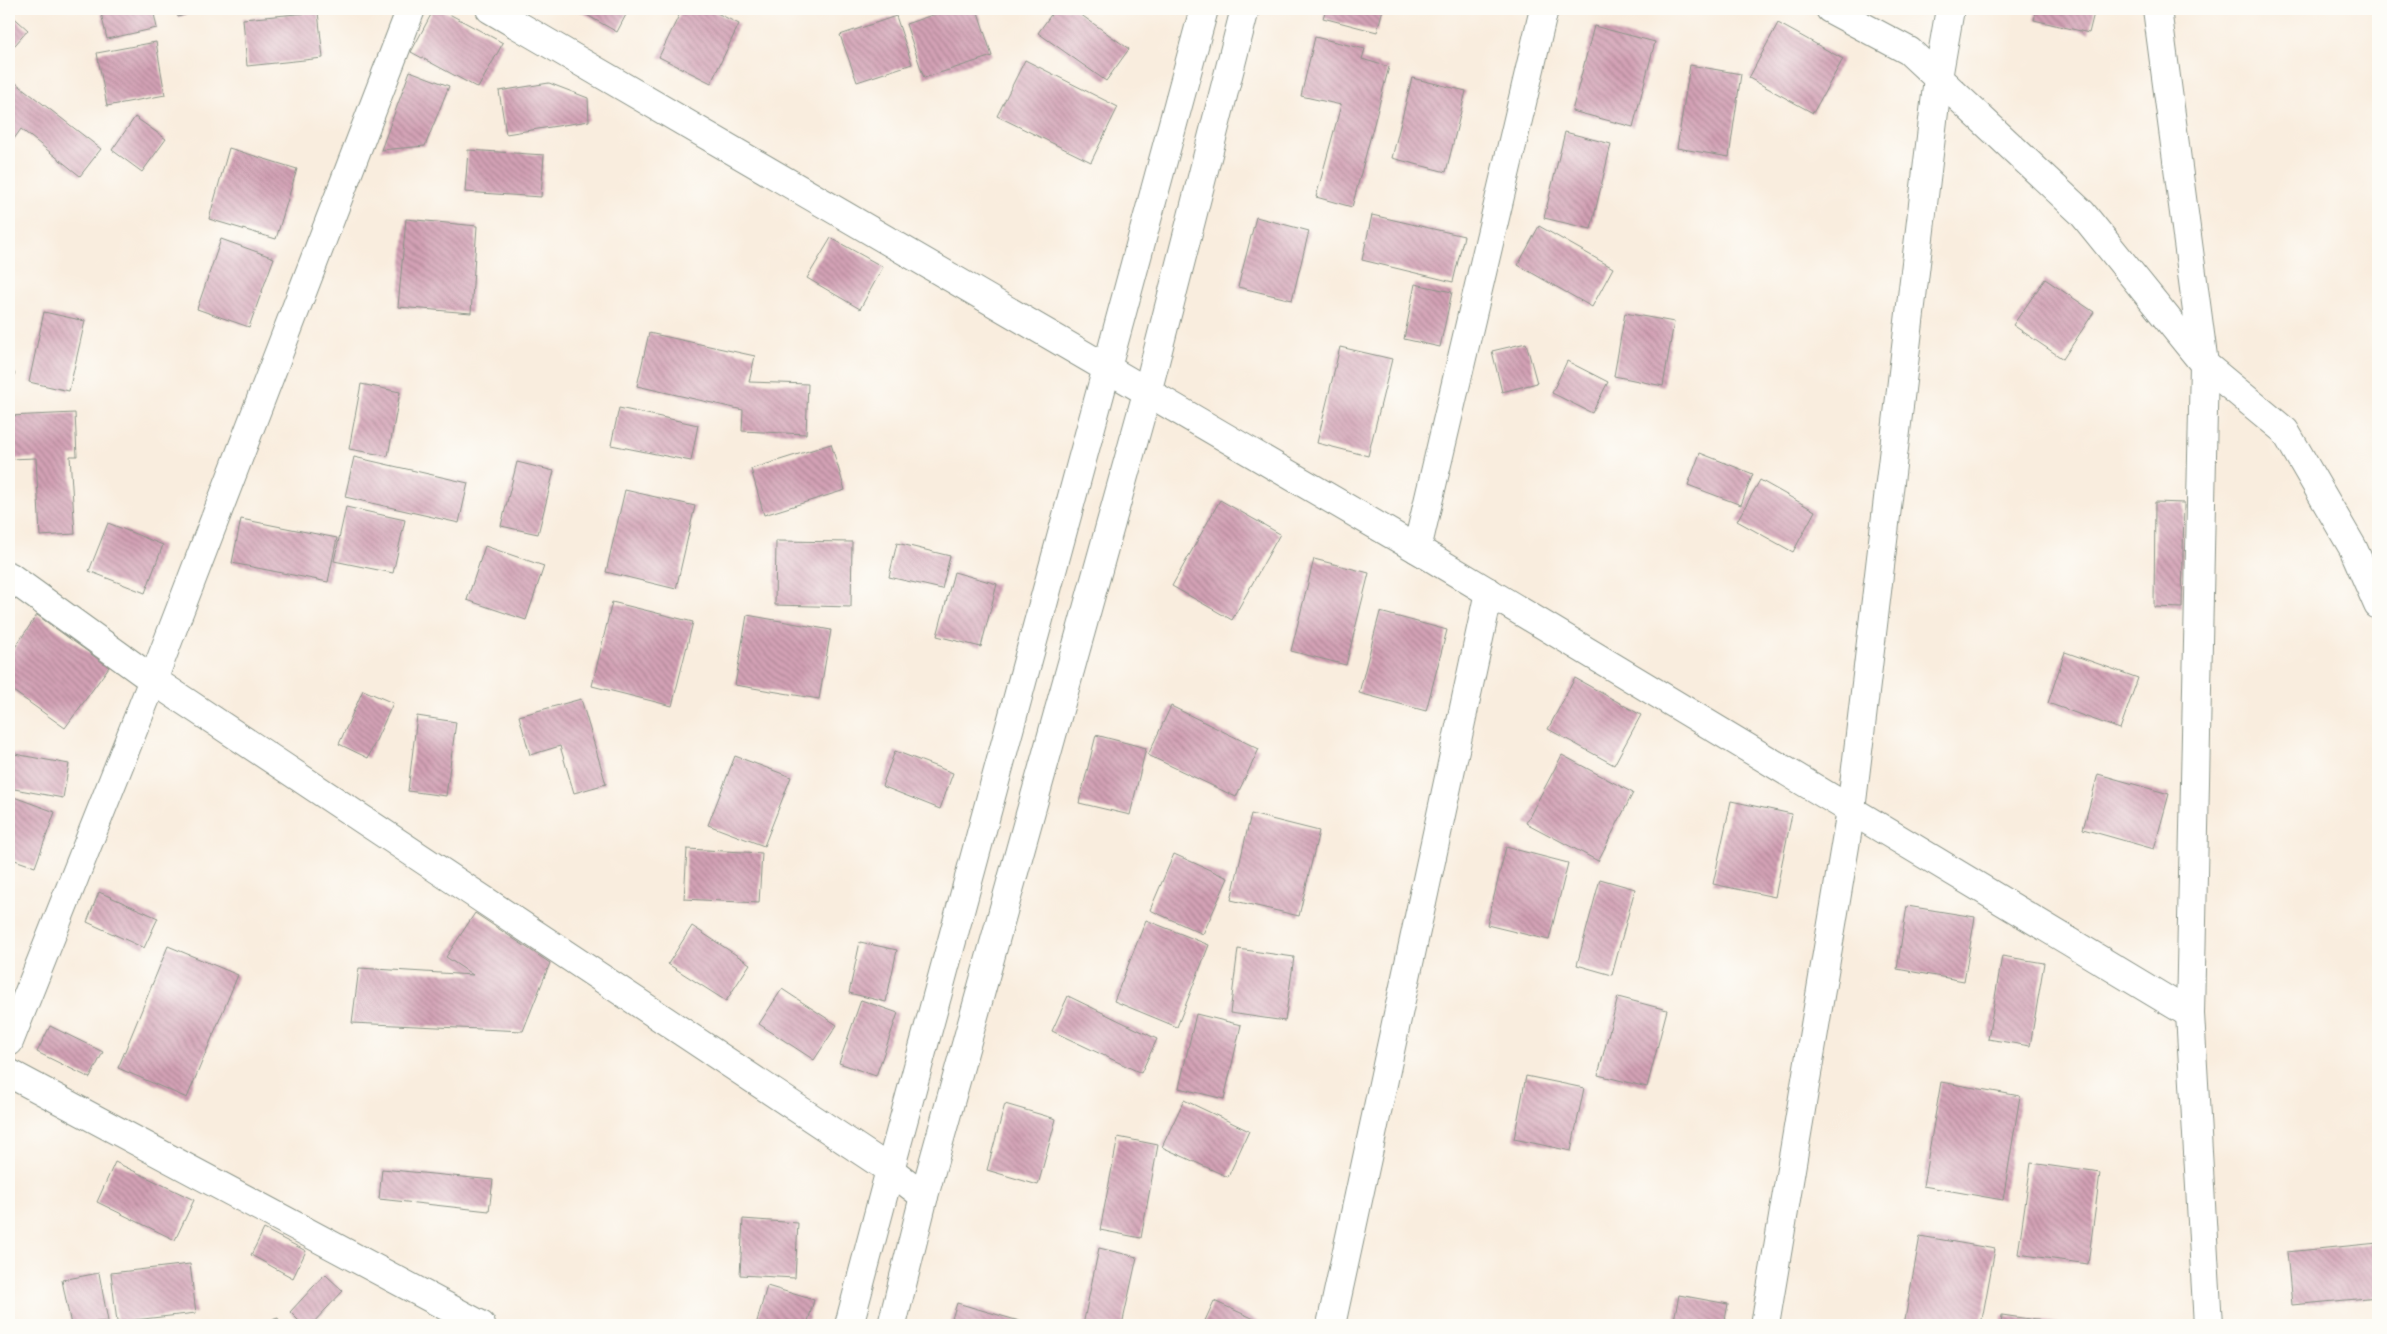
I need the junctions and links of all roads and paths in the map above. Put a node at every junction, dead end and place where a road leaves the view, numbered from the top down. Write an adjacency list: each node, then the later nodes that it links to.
1 (411, 9): 17 (street)
2 (490, 9): 11 (street)
3 (1204, 9): 11 (street)
4 (1245, 9): 12 (street)
5 (1544, 9): 13 (street)
6 (1830, 9): 9 (street)
7 (1950, 9): 9 (street)
8 (2157, 9): 10 (street)
9 (1938, 78): 10 (street); 18 (street)
10 (2204, 364): 16 (street); 19 (street)
11 (1106, 370): 12 (street); 22 (street)
12 (1147, 392): 13 (street); 23 (street)
13 (1417, 548): 15 (street)
14 (9, 576): 17 (street)
15 (1489, 592): 18 (street); 27 (street)
16 (2378, 605)
17 (154, 680): 20 (street); 22 (street)
18 (1851, 810): 19 (street); 28 (street)
19 (2190, 1014): 29 (street)
20 (9, 1042)
21 (9, 1073): 24 (street)
22 (890, 1170): 23 (street); 25 (street)
23 (924, 1196): 26 (street)
24 (481, 1325)
25 (850, 1325)
26 (892, 1325)
27 (1331, 1325)
28 (1765, 1325)
29 (2208, 1325)

